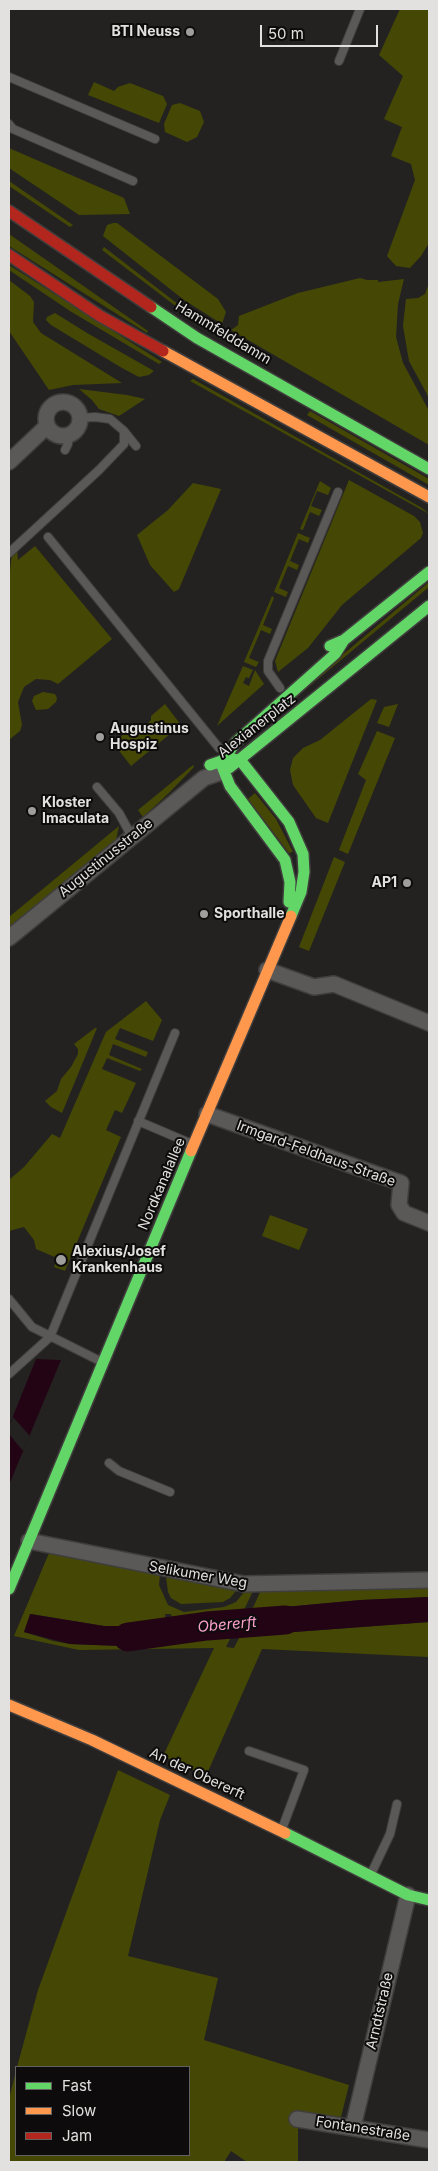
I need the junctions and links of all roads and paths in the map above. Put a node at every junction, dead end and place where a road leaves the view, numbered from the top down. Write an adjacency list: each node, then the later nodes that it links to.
1 (360, 9): 2 (lane)
2 (339, 61)
3 (9, 78): 5 (lane)
4 (9, 124): 6 (lane)
5 (155, 139)
6 (133, 180)
7 (9, 211): 14 (main road, Hammfelddamm)
8 (9, 255): 16 (main road)
9 (81, 418): 10 (street); 10 (street); 11 (lane)
10 (46, 428): 13 (street)
11 (124, 431): 12 (lane); 18 (lane)
12 (136, 446)
13 (9, 462)
14 (429, 469)
15 (338, 492): 22 (lane)
16 (429, 497)
17 (48, 537): 23 (lane)
18 (9, 553)
19 (429, 572): 21 (main road, Alexianerplatz)
20 (429, 606): 24 (main road, Alexianerplatz)
21 (344, 640): 22 (main road, Alexianerplatz); 25 (main road, Alexianerplatz)
22 (280, 688): 23 (main road, Alexianerplatz)
23 (219, 748): 25 (main road, Alexianerplatz)
24 (241, 761): 25 (main road); 28 (main road, Nordkanalallee)
25 (215, 768): 27 (street, Augustinusstraße); 28 (main road, Nordkanalallee)
26 (97, 787): 27 (lane)
27 (132, 837): 29 (street, Augustinusstraße)
28 (284, 929): 30 (main road, Nordkanalallee)
29 (9, 938)
30 (267, 970): 31 (street); 33 (main road, Nordkanalallee)
31 (429, 1023)
32 (175, 1033): 34 (lane)
33 (207, 1114): 35 (main road, Nordkanalallee); 36 (street, Irmgard-Feldhaus-Straße)
34 (138, 1122): 35 (lane); 38 (lane)
35 (195, 1145): 39 (main road, Nordkanalallee)
36 (429, 1223)
37 (9, 1299): 38 (lane)
38 (50, 1337): 39 (lane); 40 (lane)
39 (102, 1362): 44 (main road, Nordkanalallee)
40 (10, 1373): 41 (lane)
41 (9, 1384)
42 (109, 1462): 43 (lane)
43 (170, 1492)
44 (29, 1541): 45 (street, Selikumer Weg); 46 (main road, Nordkanalallee)
45 (429, 1580)
46 (9, 1590)
47 (9, 1705): 50 (main road, An der Obererft)
48 (249, 1751): 50 (lane)
49 (397, 1804): 51 (lane)
50 (281, 1831): 51 (main road, An der Obererft)
51 (371, 1876): 52 (main road, An der Obererft)
52 (408, 1895): 53 (main road, An der Obererft); 55 (street, Arndtstraße)
53 (429, 1900)
54 (297, 2119): 55 (street, Fontanestraße)
55 (353, 2127): 56 (street, Fontanestraße)
56 (429, 2140)

